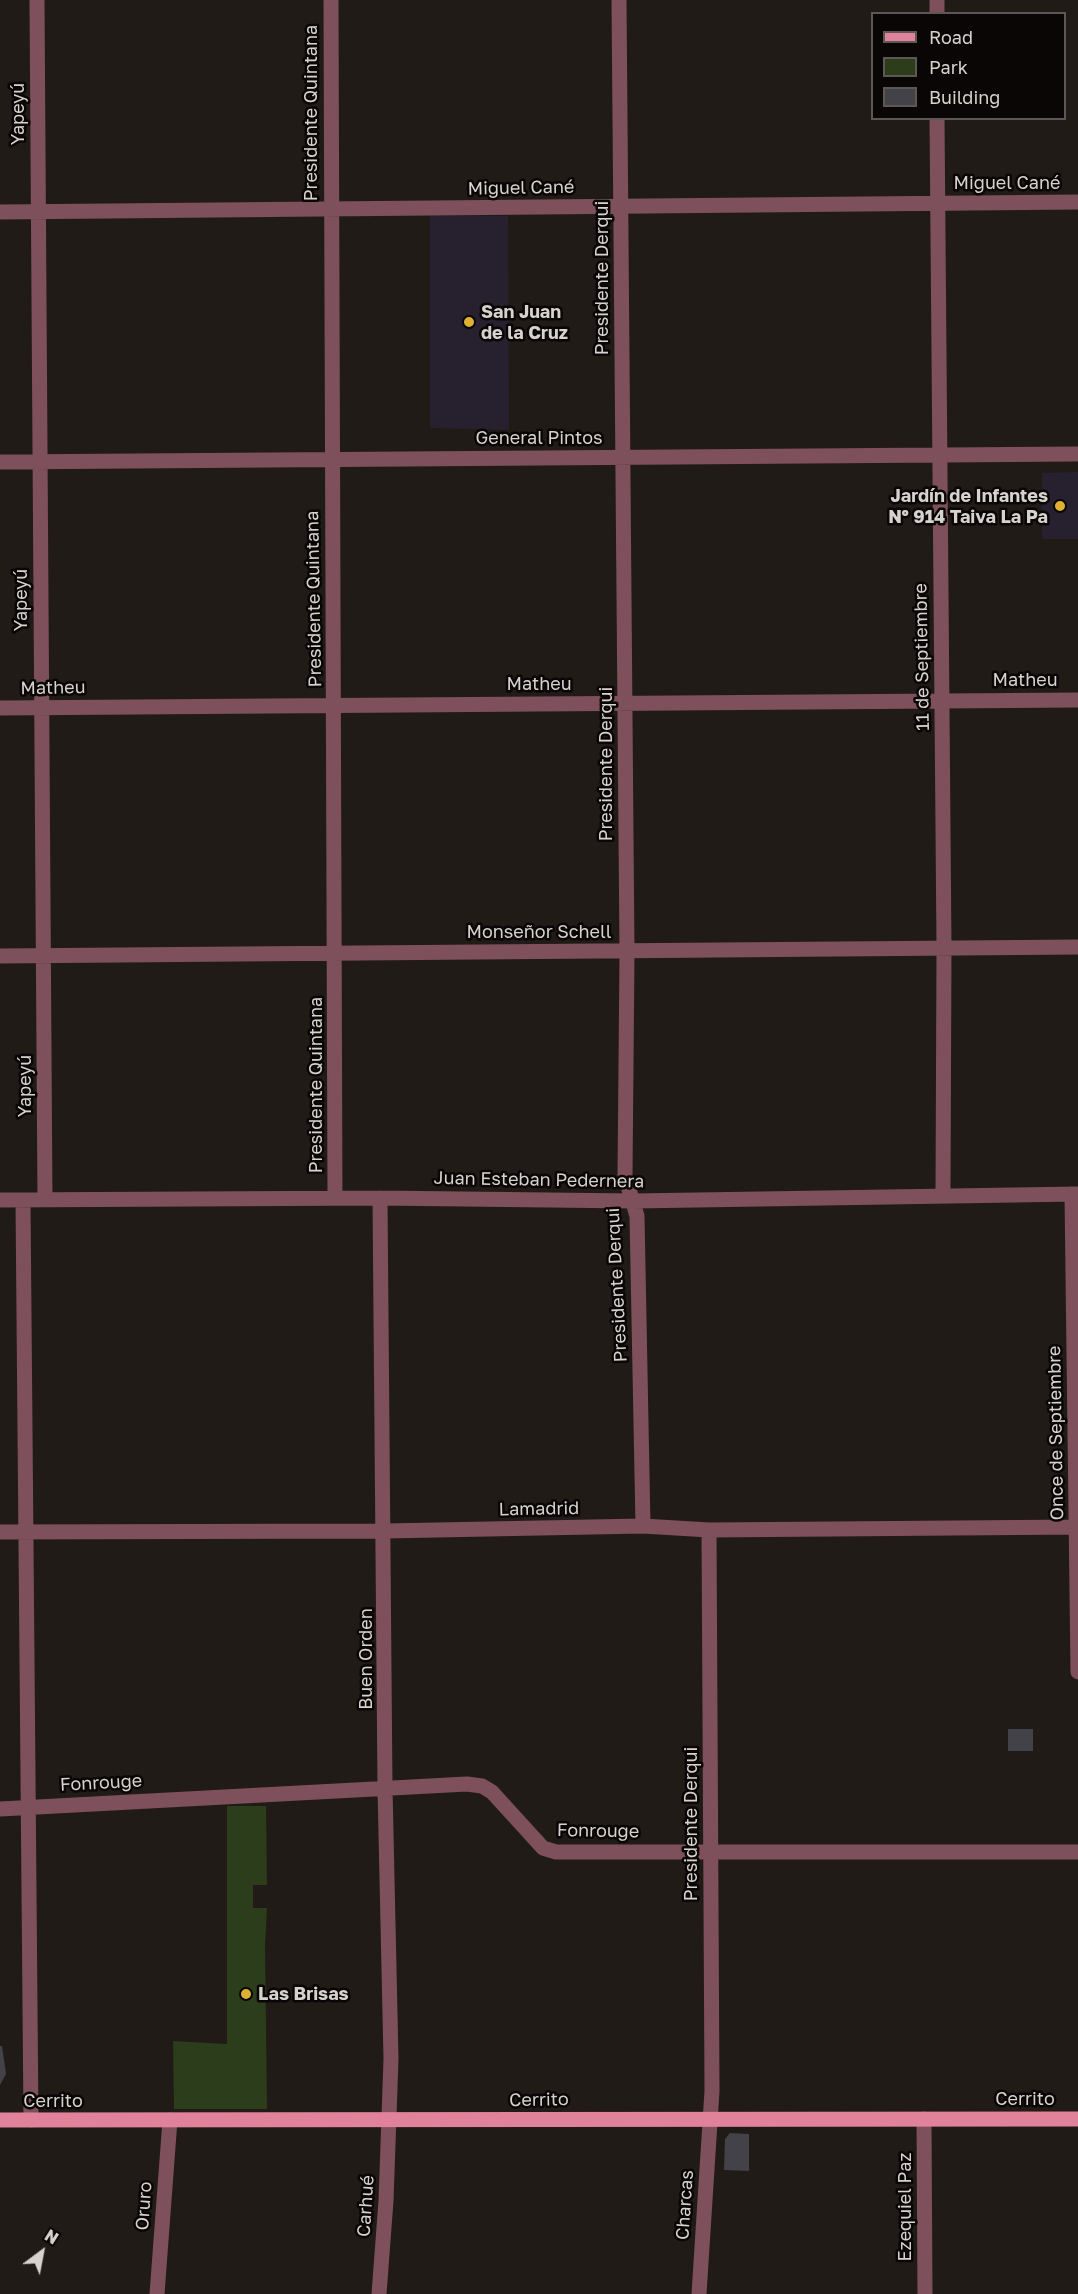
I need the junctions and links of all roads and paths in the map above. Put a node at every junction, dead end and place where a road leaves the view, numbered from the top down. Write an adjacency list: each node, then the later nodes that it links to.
1 (37, 0): 9 (street, Yapeyú)
2 (331, 0): 8 (street, Presidente Quintana)
3 (619, 0): 7 (street, Presidente Derqui)
4 (937, 120): 6 (street, 11 de Septiembre)
5 (1078, 202): 6 (street, Miguel Cané)
6 (937, 203): 7 (street, Miguel Cané); 11 (street, 11 de Septiembre)
7 (621, 207): 8 (street, Miguel Cané); 13 (street, Presidente Derqui)
8 (330, 210): 9 (street, Miguel Cané); 14 (street, Presidente Quintana)
9 (38, 211): 10 (street, Miguel Cané); 16 (street, Yapeyú)
10 (0, 212)
11 (939, 454): 12 (street, General Pintos); 13 (street, General Pintos); 18 (street, 11 de Septiembre)
12 (1078, 454)
13 (623, 457): 14 (street, General Pintos); 19 (street, Presidente Derqui)
14 (332, 459): 16 (street, General Pintos); 20 (street, Presidente Quintana)
15 (0, 462): 16 (street, General Pintos)
16 (41, 462): 22 (street, Yapeyú)
17 (1078, 700): 18 (street, Matheu)
18 (942, 701): 19 (street, Matheu); 23 (street, 11 de Septiembre)
19 (625, 703): 20 (street, Matheu); 26 (street, Presidente Derqui)
20 (335, 704): 22 (street, Matheu); 25 (street, Presidente Quintana)
21 (0, 708): 22 (street, Matheu)
22 (40, 708): 28 (street, Yapeyú)
23 (944, 947): 24 (street, Monseñor Schell); 26 (street, Monseñor Schell); 29 (street, 11 de Septiembre)
24 (1078, 947)
25 (336, 952): 26 (street, Monseñor Schell); 28 (street, Monseñor Schell); 31 (street, Presidente Quintana)
26 (627, 952): 36 (street, Presidente Derqui)
27 (0, 956): 28 (street, Monseñor Schell)
28 (44, 956): 35 (street, Yapeyú)
29 (943, 1194): 30 (street, Juan Esteban Pedernera); 36 (street, Juan Esteban Pedernera)
30 (1075, 1194): 38 (street, Once de Septiembre)
31 (335, 1198): 32 (street, Juan Esteban Pedernera); 35 (street, Juan Esteban Pedernera)
32 (380, 1198): 36 (street, Juan Esteban Pedernera); 41 (street, Buen Orden)
33 (0, 1200): 34 (street, Juan Esteban Pedernera)
34 (23, 1200): 35 (street, Juan Esteban Pedernera); 40 (street)
35 (45, 1200)
36 (633, 1201): 37 (street, Presidente Derqui)
37 (644, 1526): 39 (street, Lamadrid); 41 (street, Lamadrid)
38 (1077, 1527): 39 (street, Lamadrid); 43 (street, Once de Septiembre)
39 (709, 1530): 47 (street, Presidente Derqui)
40 (26, 1531): 41 (street, Lamadrid); 42 (street, Lamadrid); 45 (street)
41 (385, 1531): 44 (street, Buen Orden)
42 (0, 1532)
43 (1078, 1672)
44 (385, 1788): 45 (street, Fonrouge); 47 (street, Fonrouge); 55 (street, Buen Orden)
45 (27, 1806): 46 (street, Fonrouge); 53 (street)
46 (0, 1809)
47 (710, 1851): 48 (street, Fonrouge); 49 (street, Presidente Derqui)
48 (1078, 1852)
49 (710, 2118): 50 (main road, Cerrito); 55 (main road, Cerrito); 58 (street, Charcas)
50 (924, 2119): 51 (main road, Cerrito); 59 (street, Ezequiel Paz)
51 (1078, 2119)
52 (0, 2120): 53 (main road, Cerrito)
53 (31, 2120): 54 (main road, Cerrito)
54 (170, 2120): 55 (main road, Cerrito); 56 (street, Oruro)
55 (390, 2121): 57 (street, Carhué)
56 (157, 2294)
57 (379, 2294)
58 (699, 2294)
59 (926, 2294)

